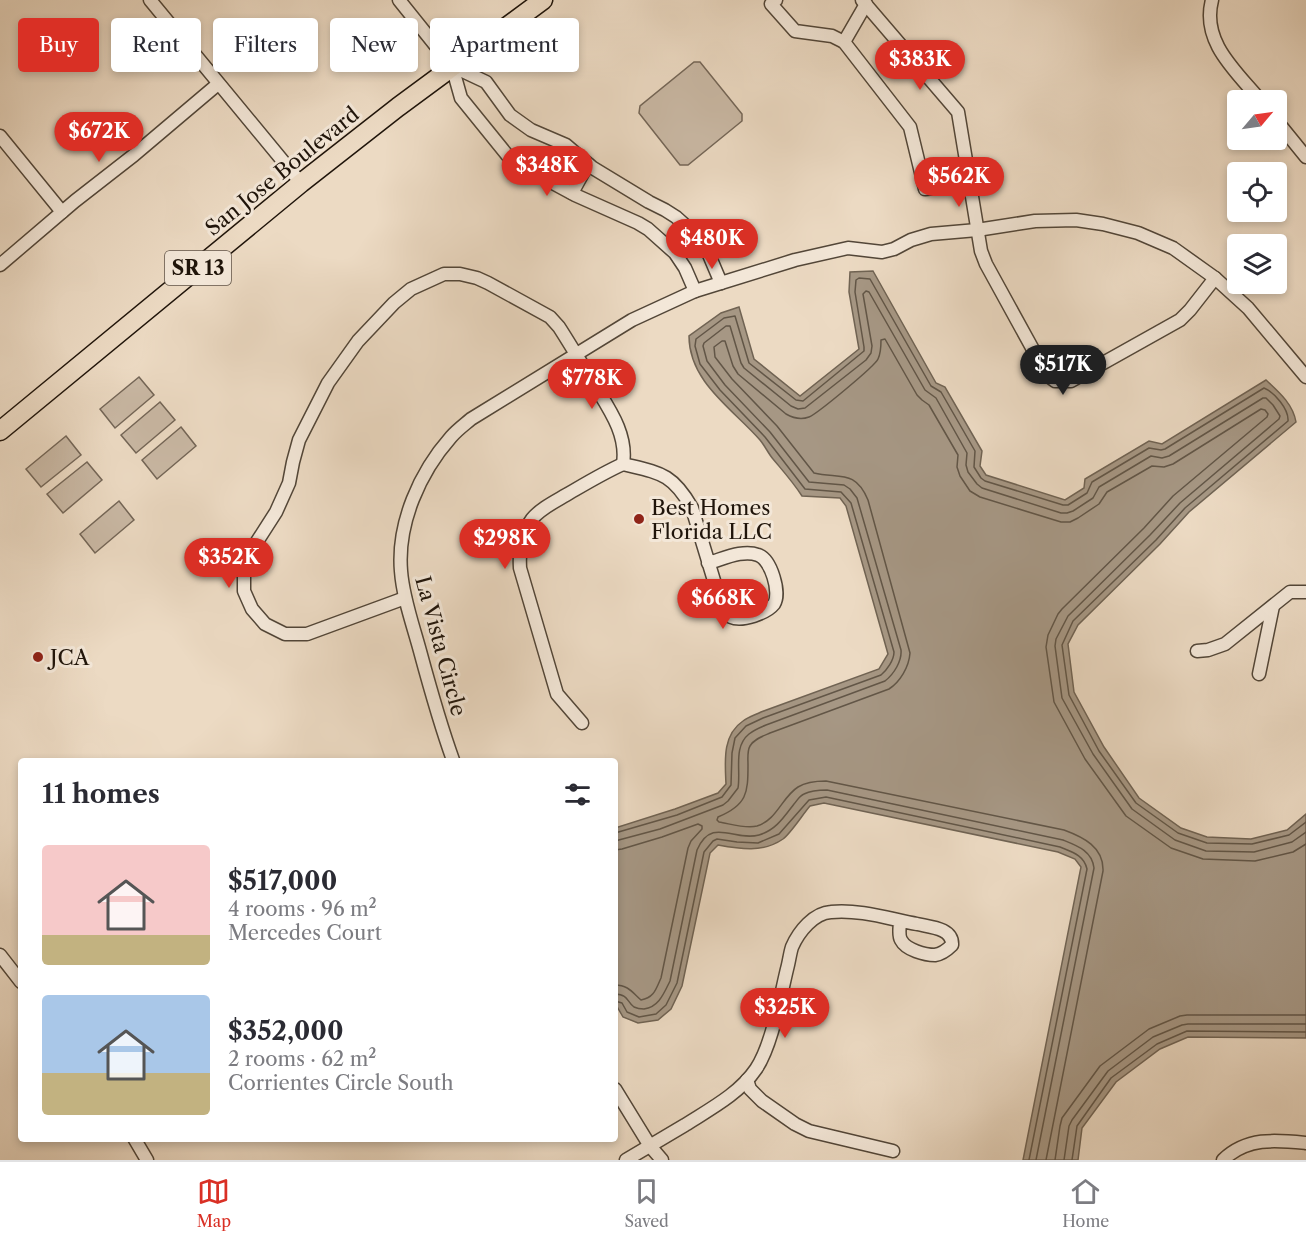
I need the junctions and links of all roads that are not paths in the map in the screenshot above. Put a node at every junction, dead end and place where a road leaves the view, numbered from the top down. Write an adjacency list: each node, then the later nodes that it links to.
1 (150, 0): 13 (street)
2 (399, 0): 8 (street)
3 (543, 0): 7 (main road, San Jose Boulevard / SR 13)
4 (776, 0): 9 (street)
5 (864, 2): 9 (street); 20 (street)
6 (1211, 4): 14 (street)
7 (518, 18)
8 (430, 39)
9 (844, 42): 20 (street)
10 (444, 72): 19 (main road, San Jose Boulevard / SR 13)
11 (454, 72): 21 (street)
12 (465, 72): 18 (street)
13 (218, 84): 19 (street); 23 (street)
14 (1252, 90)
15 (1287, 133): 17 (street)
16 (0, 136): 23 (street)
17 (1306, 156)
18 (588, 164): 21 (street); 22 (street)
19 (301, 183): 32 (main road, San Jose Boulevard / SR 13)
20 (971, 183): 25 (street)
21 (572, 194): 24 (street)
22 (649, 202): 24 (street); 28 (street)
23 (62, 212): 26 (street)
24 (638, 223): 29 (street)
25 (977, 230): 27 (street, La Vista Circle); 27 (street); 28 (street, La Vista Circle)
26 (0, 265)
27 (1215, 278): 31 (street, La Vista Circle)
28 (722, 283): 29 (street, La Vista Circle)
29 (695, 291): 30 (street, La Vista Circle)
30 (576, 354): 33 (street); 36 (street, La Vista Circle); 36 (street)
31 (1306, 377)
32 (0, 432)
33 (623, 464): 34 (street); 40 (street)
34 (708, 563): 34 (street)
35 (1306, 592): 37 (street)
36 (405, 598): 41 (street, La Vista Circle)
37 (1273, 606): 38 (street); 39 (street)
38 (1197, 651)
39 (1259, 674)
40 (582, 723)
41 (452, 758)
42 (900, 921): 45 (street)
43 (0, 955): 44 (street)
44 (18, 978)
45 (747, 1080): 49 (street); 50 (street)
46 (618, 1094): 49 (street)
47 (136, 1142): 51 (street)
48 (1306, 1143): 54 (street)
49 (650, 1146): 52 (street); 53 (street)
50 (893, 1151)
51 (147, 1160)
52 (626, 1160)
53 (662, 1160)
54 (1223, 1160)

